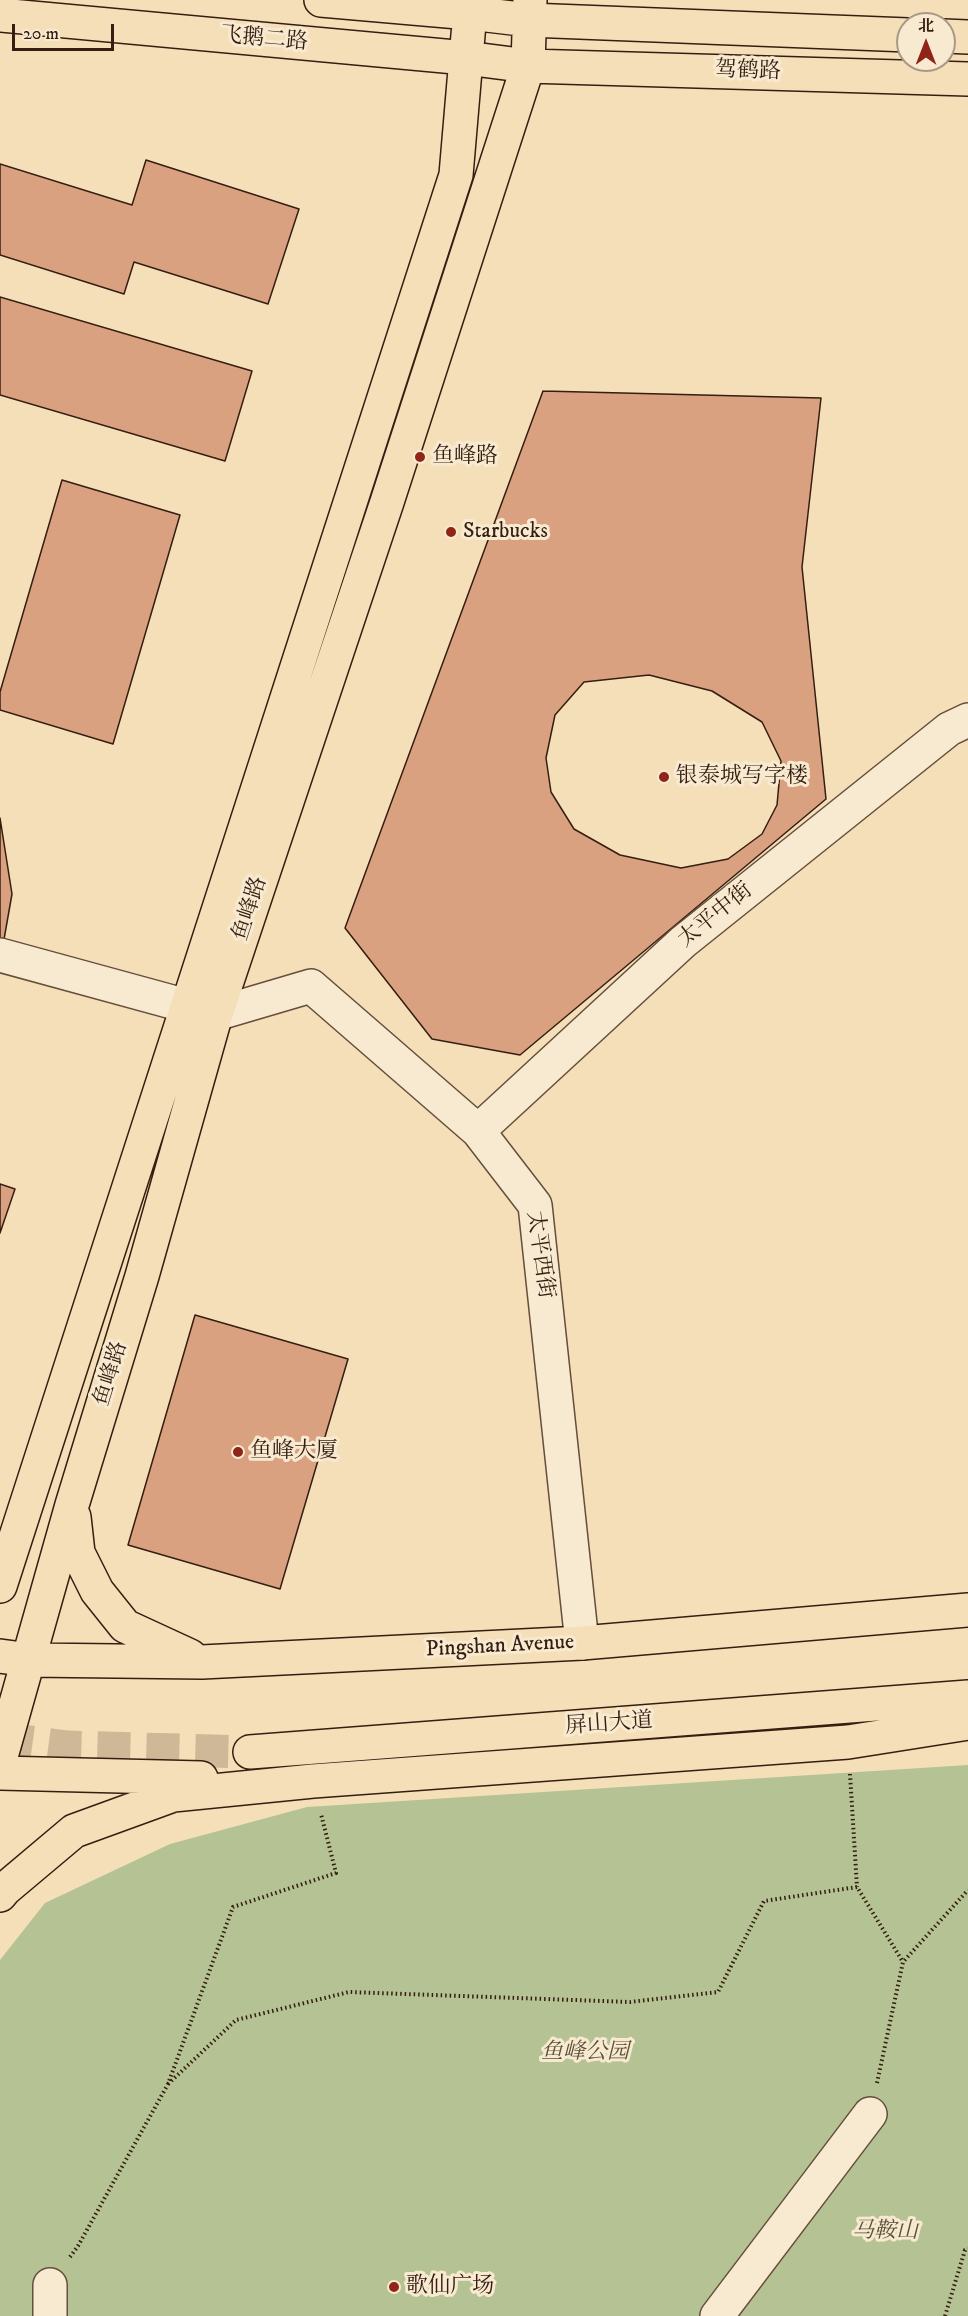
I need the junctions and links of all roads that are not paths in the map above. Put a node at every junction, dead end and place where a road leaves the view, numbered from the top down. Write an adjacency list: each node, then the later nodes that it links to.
1 (321, 0): 2 (main road, 飞鹅二路)
2 (470, 6): 3 (main road, 飞鹅二路); 6 (main road, 鱼峰路)
3 (530, 10): 5 (main road, 驾鹤路); 7 (main road, 鱼峰路)
4 (0, 15): 6 (main road, 飞鹅二路)
5 (896, 34)
6 (466, 58): 7 (main road, 飞鹅二路); 11 (main road, 鱼峰路)
7 (528, 66): 8 (main road, 驾鹤路); 11 (main road, 鱼峰路)
8 (968, 79)
9 (968, 720): 12 (street, 太平中街)
10 (0, 955): 11 (street)
11 (201, 1010): 12 (street, 太平西街); 13 (main road, 鱼峰路); 14 (main road, 鱼峰路)
12 (478, 1131): 16 (street, 太平西街)
13 (72, 1505): 17 (main road, 鱼峰路); 18 (main road)
14 (0, 1586)
15 (968, 1610): 16 (main road, Pingshan Avenue)
16 (582, 1643): 18 (main road, Pingshan Avenue)
17 (15, 1658): 18 (main road, Pingshan Avenue); 22 (main road, 鱼峰路)
18 (202, 1662)
19 (968, 1698): 21 (main road, 屏山大道)
20 (968, 1723): 24 (main road)
21 (250, 1752)
22 (0, 1760)
23 (0, 1773): 24 (main road)
24 (313, 1781): 25 (main road)
25 (0, 1895)
26 (870, 2114): 27 (street)
27 (717, 2316)

